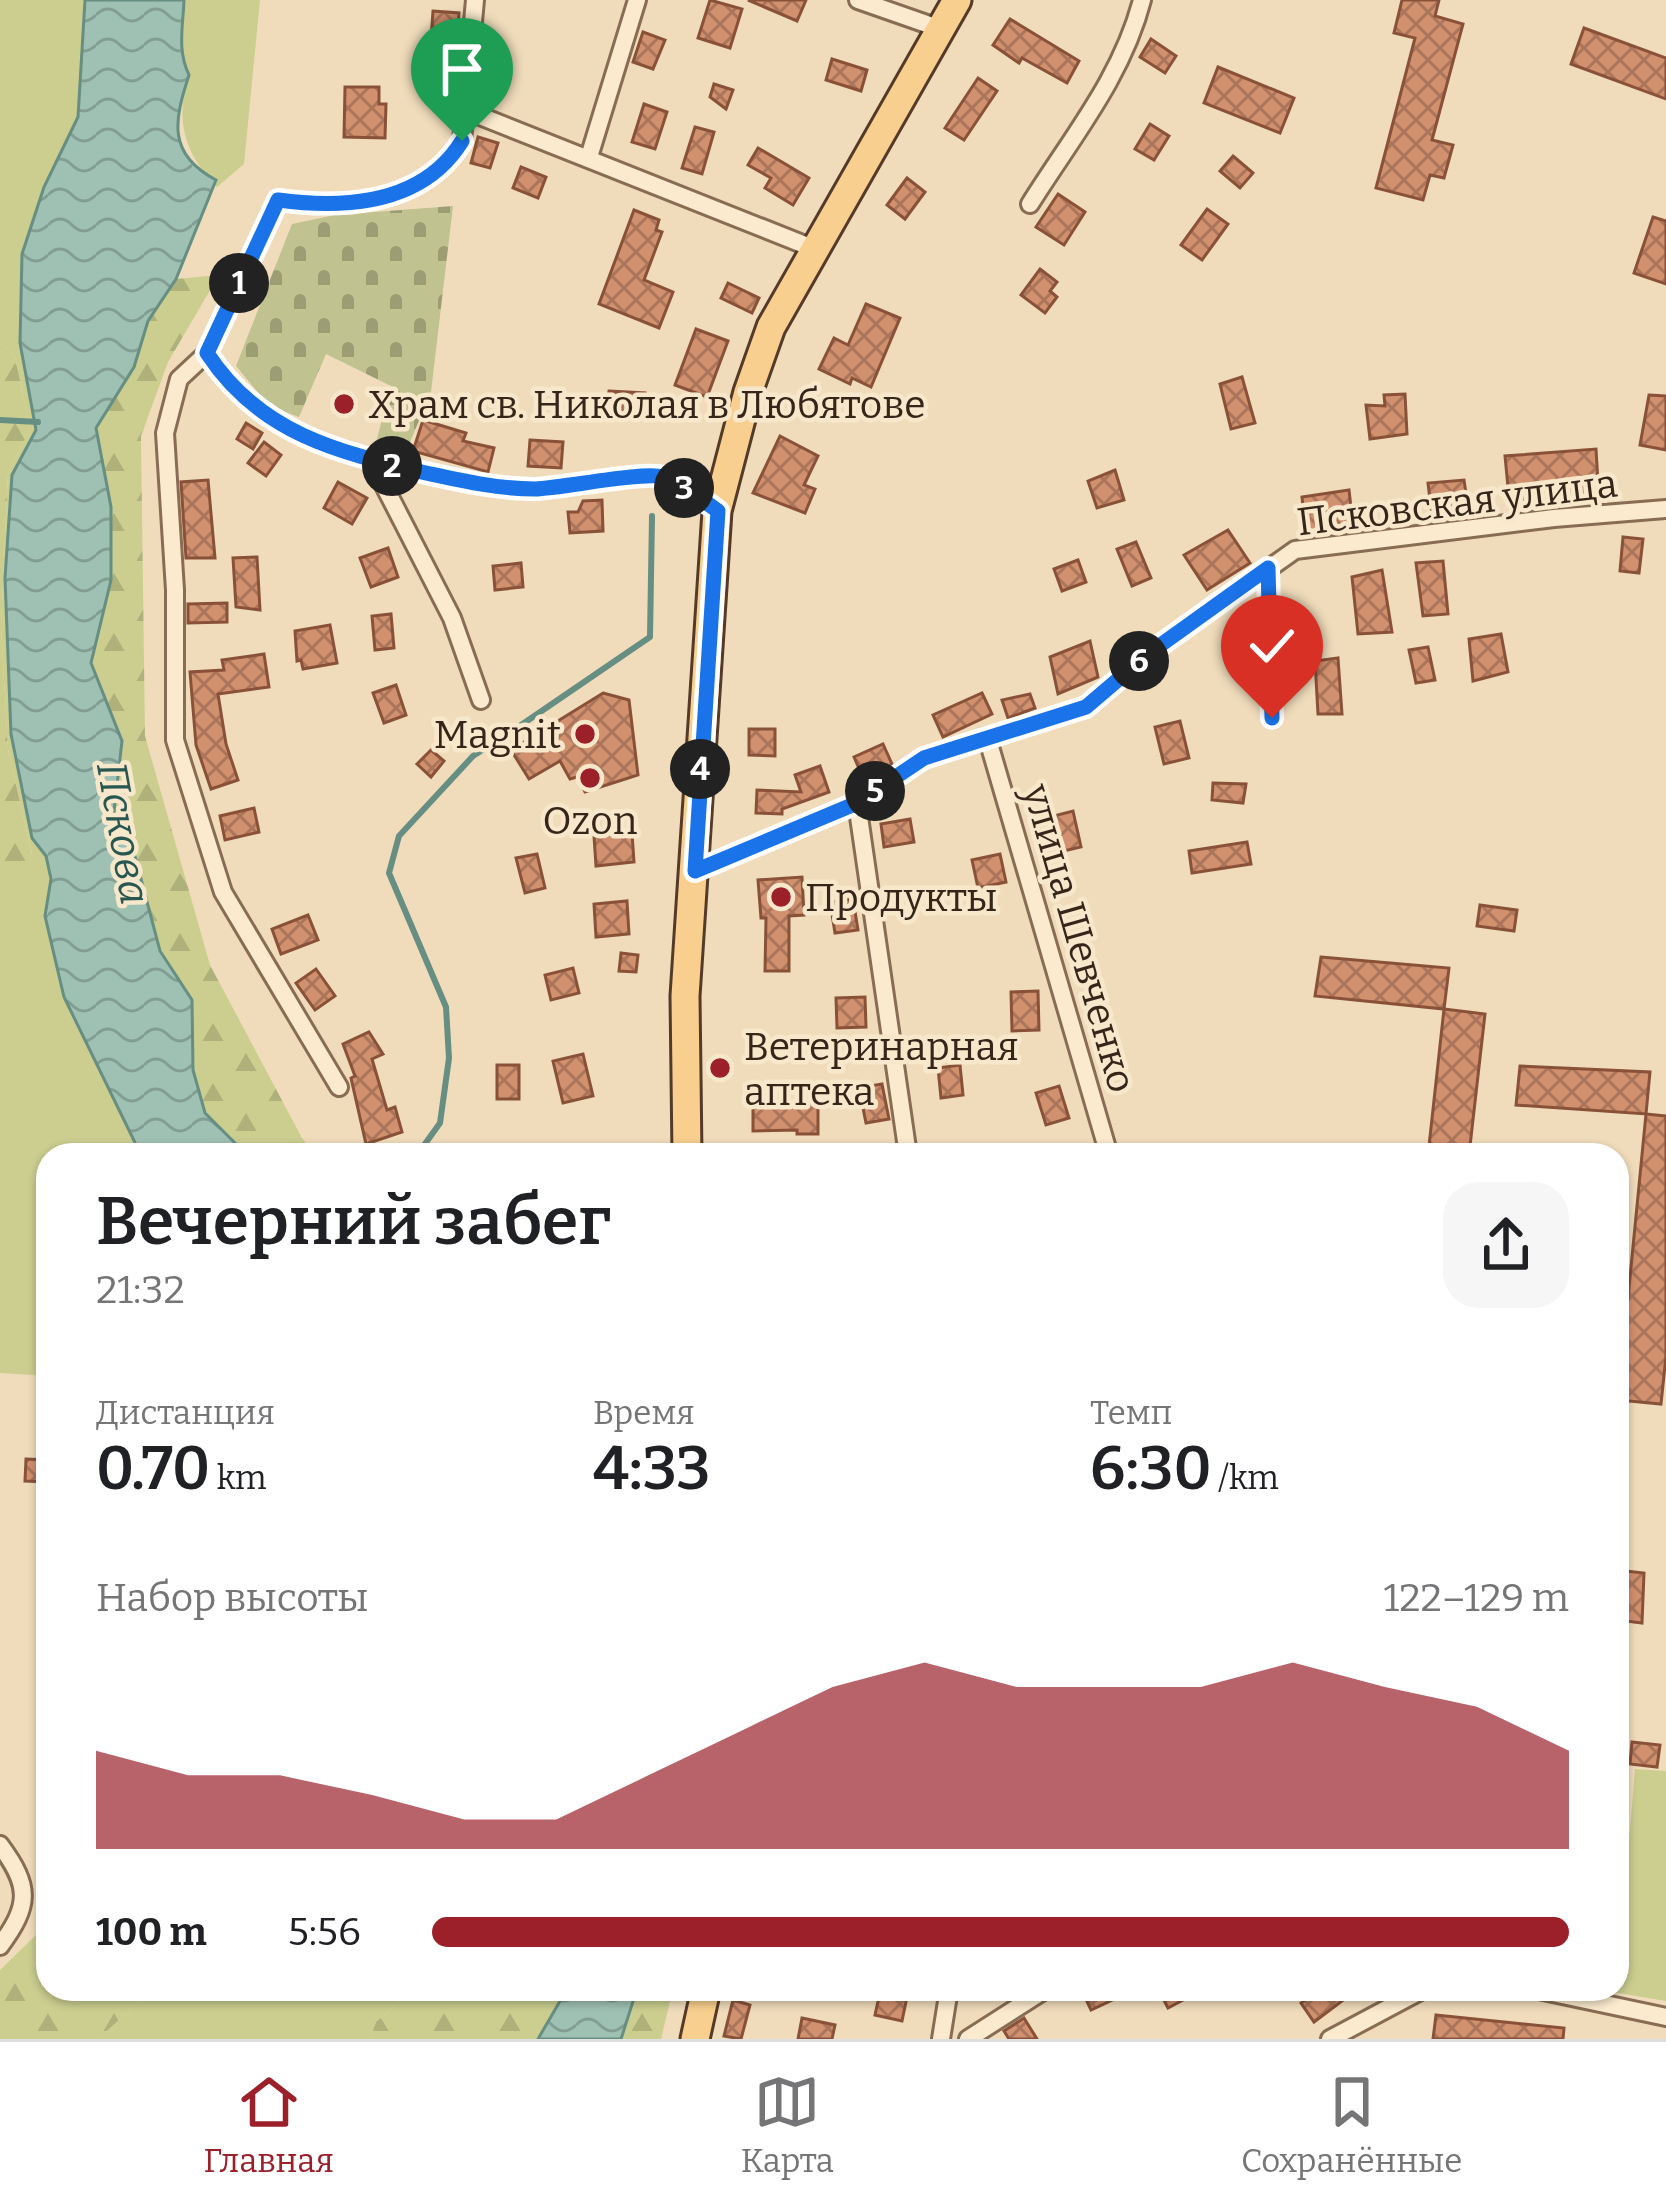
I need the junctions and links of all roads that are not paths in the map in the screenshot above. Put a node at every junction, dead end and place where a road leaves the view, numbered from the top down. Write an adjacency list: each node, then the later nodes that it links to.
1 (475, 0): 7 (street)
2 (637, 0): 8 (street)
3 (858, 0): 6 (street)
4 (957, 0): 6 (main road)
5 (1142, 0): 9 (street)
6 (940, 28): 10 (main road)
7 (465, 110): 8 (street); 11 (street)
8 (589, 157): 10 (street)
9 (1030, 204)
10 (815, 249): 14 (main road)
11 (207, 353): 12 (street); 21 (street)
12 (372, 462): 14 (street); 16 (street)
13 (1666, 509): 15 (street, Псковская улица)
14 (718, 511): 20 (main road)
15 (1268, 568): 17 (street); 18 (street, Псковская улица)
16 (481, 700)
17 (1272, 718)
18 (988, 740): 19 (street, Псковская улица); 24 (street, улица Шевченко)
19 (857, 803): 20 (street, Псковская улица); 23 (street)
20 (695, 871): 22 (main road)
21 (339, 1088)
22 (687, 1143)
23 (906, 1143)
24 (1106, 1143)
25 (0, 1845): 26 (street)
26 (0, 1946)
27 (703, 2001): 33 (main road)
28 (947, 2001): 34 (street)
29 (1027, 2001): 35 (street)
30 (1401, 2001): 36 (street)
31 (1591, 2001): 32 (street)
32 (1666, 2017)
33 (695, 2039)
34 (941, 2039)
35 (968, 2039)
36 (1330, 2039)

